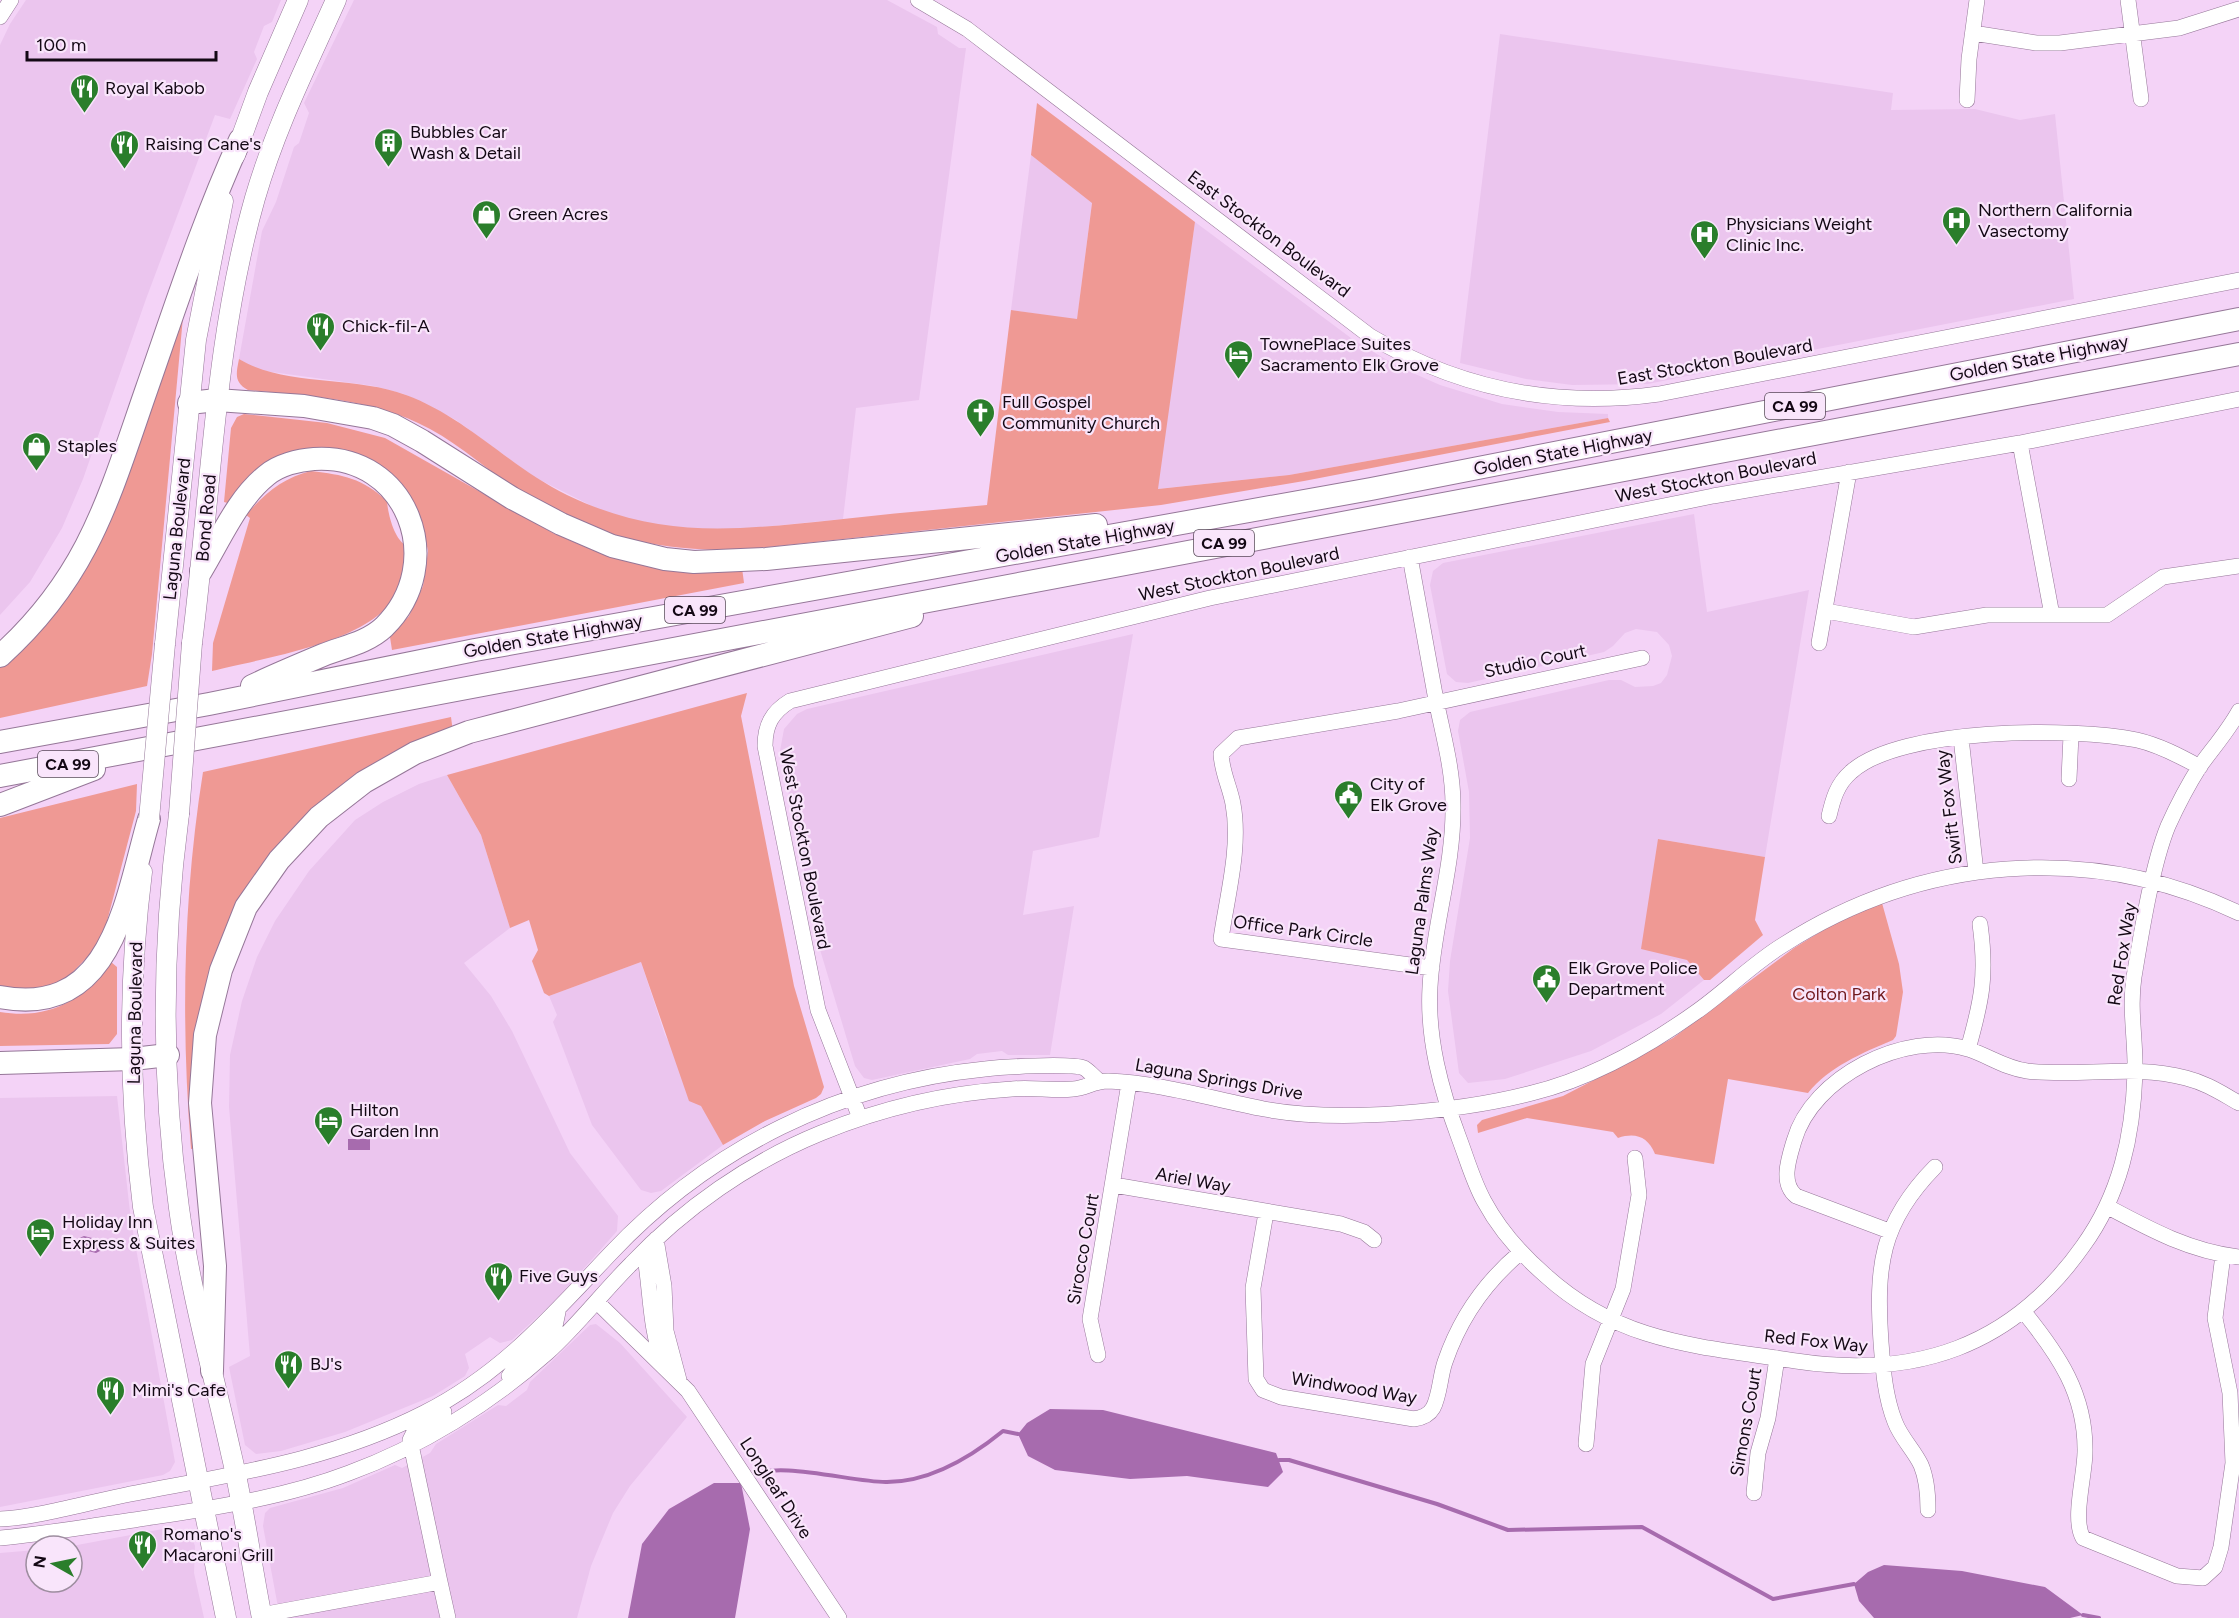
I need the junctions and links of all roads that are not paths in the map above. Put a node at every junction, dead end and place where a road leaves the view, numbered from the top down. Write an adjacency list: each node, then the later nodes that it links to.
1 (11, 0): 8 (street)
2 (298, 0): 13 (main road)
3 (336, 0): 18 (main road, Bond Road)
4 (918, 0): 14 (street, East Stockton Boulevard)
5 (1977, 0): 9 (street)
6 (2128, 0): 10 (street)
7 (2239, 9): 10 (street)
8 (0, 17)
9 (1973, 33): 10 (street); 12 (street)
10 (2131, 34): 11 (street)
11 (2140, 99)
12 (1967, 100)
13 (240, 140): 19 (main road); 30 (highway)
14 (2239, 280)
15 (2239, 319): 22 (highway, Golden State Highway / CA 99)
16 (2239, 354): 24 (highway, Golden State Highway / CA 99)
17 (2239, 399): 20 (street, West Stockton Boulevard)
18 (217, 400): 19 (highway); 22 (highway); 26 (main road, Bond Road)
19 (189, 403): 44 (main road, Laguna Boulevard, bridge)
20 (2020, 443): 21 (street, West Stockton Boulevard); 28 (street)
21 (1849, 472): 23 (street, West Stockton Boulevard); 27 (street)
22 (1181, 524): 33 (highway, Golden State Highway / CA 99)
23 (1410, 557): 32 (street, Laguna Palms Way); 58 (street, West Stockton Boulevard)
24 (1105, 566): 38 (highway, Golden State Highway / CA 99); 83 (highway)
25 (2239, 566): 28 (street)
26 (201, 571): 33 (highway); 52 (main road, Bond Road, bridge)
27 (1826, 611): 28 (street); 29 (street)
28 (2052, 615)
29 (1820, 643)
30 (0, 657)
31 (1642, 658): 32 (street, Studio Court)
32 (1436, 700): 49 (street, Laguna Palms Way); 49 (street, Office Park Circle)
33 (209, 704): 37 (highway, Golden State Highway / CA 99)
34 (2239, 711): 39 (street, Red Fox Way)
35 (2071, 735): 36 (street); 39 (street); 41 (street)
36 (1961, 738): 43 (street); 45 (street, Swift Fox Way)
37 (0, 742)
38 (136, 752): 40 (highway, Golden State Highway / CA 99); 42 (highway)
39 (2200, 767): 46 (street, Red Fox Way)
40 (0, 776)
41 (2069, 779)
42 (0, 805)
43 (1829, 816)
44 (149, 819): 50 (highway); 53 (main road, Laguna Boulevard)
45 (1977, 872): 46 (street, Laguna Springs Drive); 60 (street, Laguna Springs Drive)
46 (2153, 882): 47 (street, Laguna Springs Drive); 55 (street, Red Fox Way)
47 (2239, 914)
48 (1980, 924): 51 (street)
49 (1432, 968): 60 (street, Laguna Palms Way)
50 (0, 997)
51 (1968, 1049): 55 (street); 67 (street)
52 (168, 1055): 53 (highway); 83 (main road, Laguna Boulevard)
53 (133, 1059): 54 (highway); 91 (main road, Laguna Boulevard)
54 (0, 1063)
55 (2135, 1071): 59 (street); 65 (street, Red Fox Way)
56 (1098, 1080): 57 (street, Laguna Springs Drive); 58 (street, Laguna Springs Drive); 61 (street, Laguna Springs Drive)
57 (1129, 1083): 60 (street, Laguna Springs Drive); 64 (street, Sirocco Court)
58 (850, 1097): 61 (street, West Stockton Boulevard); 75 (street, Laguna Springs Drive)
59 (2239, 1103)
60 (1448, 1108): 71 (street, Red Fox Way)
61 (860, 1119): 68 (street, Laguna Springs Drive)
62 (1635, 1158): 77 (street)
63 (1935, 1167): 67 (street)
64 (1114, 1185): 66 (street, Ariel Way); 78 (street, Sirocco Court)
65 (2108, 1207): 72 (street); 76 (street, Red Fox Way)
66 (1266, 1213): 69 (street, Ariel Way); 71 (street, Windwood Way)
67 (1889, 1231): 82 (street)
68 (656, 1239): 70 (street, Laguna Springs Drive); 84 (street, Longleaf Drive)
69 (1374, 1240)
70 (644, 1251): 74 (street, Laguna Springs Drive); 81 (street, Longleaf Drive)
71 (1521, 1252): 77 (street, Red Fox Way)
72 (2223, 1255): 73 (street); 76 (street)
73 (2239, 1257)
74 (597, 1302): 81 (street, Longleaf Drive); 85 (street, Laguna Springs Drive)
75 (558, 1312): 80 (street, Laguna Springs Drive); 85 (street)
76 (2024, 1312): 82 (street, Red Fox Way)
77 (1611, 1322): 79 (street, Red Fox Way); 88 (street)
78 (1098, 1355)
79 (1777, 1358): 82 (street, Red Fox Way); 92 (street, Simons Court)
80 (501, 1363): 86 (street, Laguna Springs Drive); 87 (street)
81 (664, 1366): 84 (street, Longleaf Drive)
82 (1882, 1366): 95 (street)
83 (212, 1371): 90 (main road, Laguna Boulevard)
84 (679, 1380): 102 (street, Longleaf Drive)
85 (508, 1385): 87 (street, Laguna Springs Drive)
86 (450, 1399): 89 (street); 90 (street, Laguna Springs Drive)
87 (457, 1419): 89 (street, Laguna Springs Drive)
88 (1586, 1444)
89 (410, 1445): 93 (street, Laguna Springs Drive); 98 (street)
90 (236, 1474): 91 (street, Laguna Springs Drive); 93 (main road, Laguna Boulevard)
91 (197, 1480): 94 (main road, Laguna Boulevard); 96 (street)
92 (1754, 1493)
93 (241, 1501): 94 (street, Laguna Springs Drive); 99 (main road, Laguna Boulevard)
94 (203, 1510): 97 (street); 100 (main road, Laguna Boulevard)
95 (1928, 1510)
96 (0, 1519)
97 (0, 1538)
98 (440, 1582): 99 (street); 101 (street)
99 (261, 1617)
100 (226, 1618)
101 (448, 1618)
102 (839, 1618)

